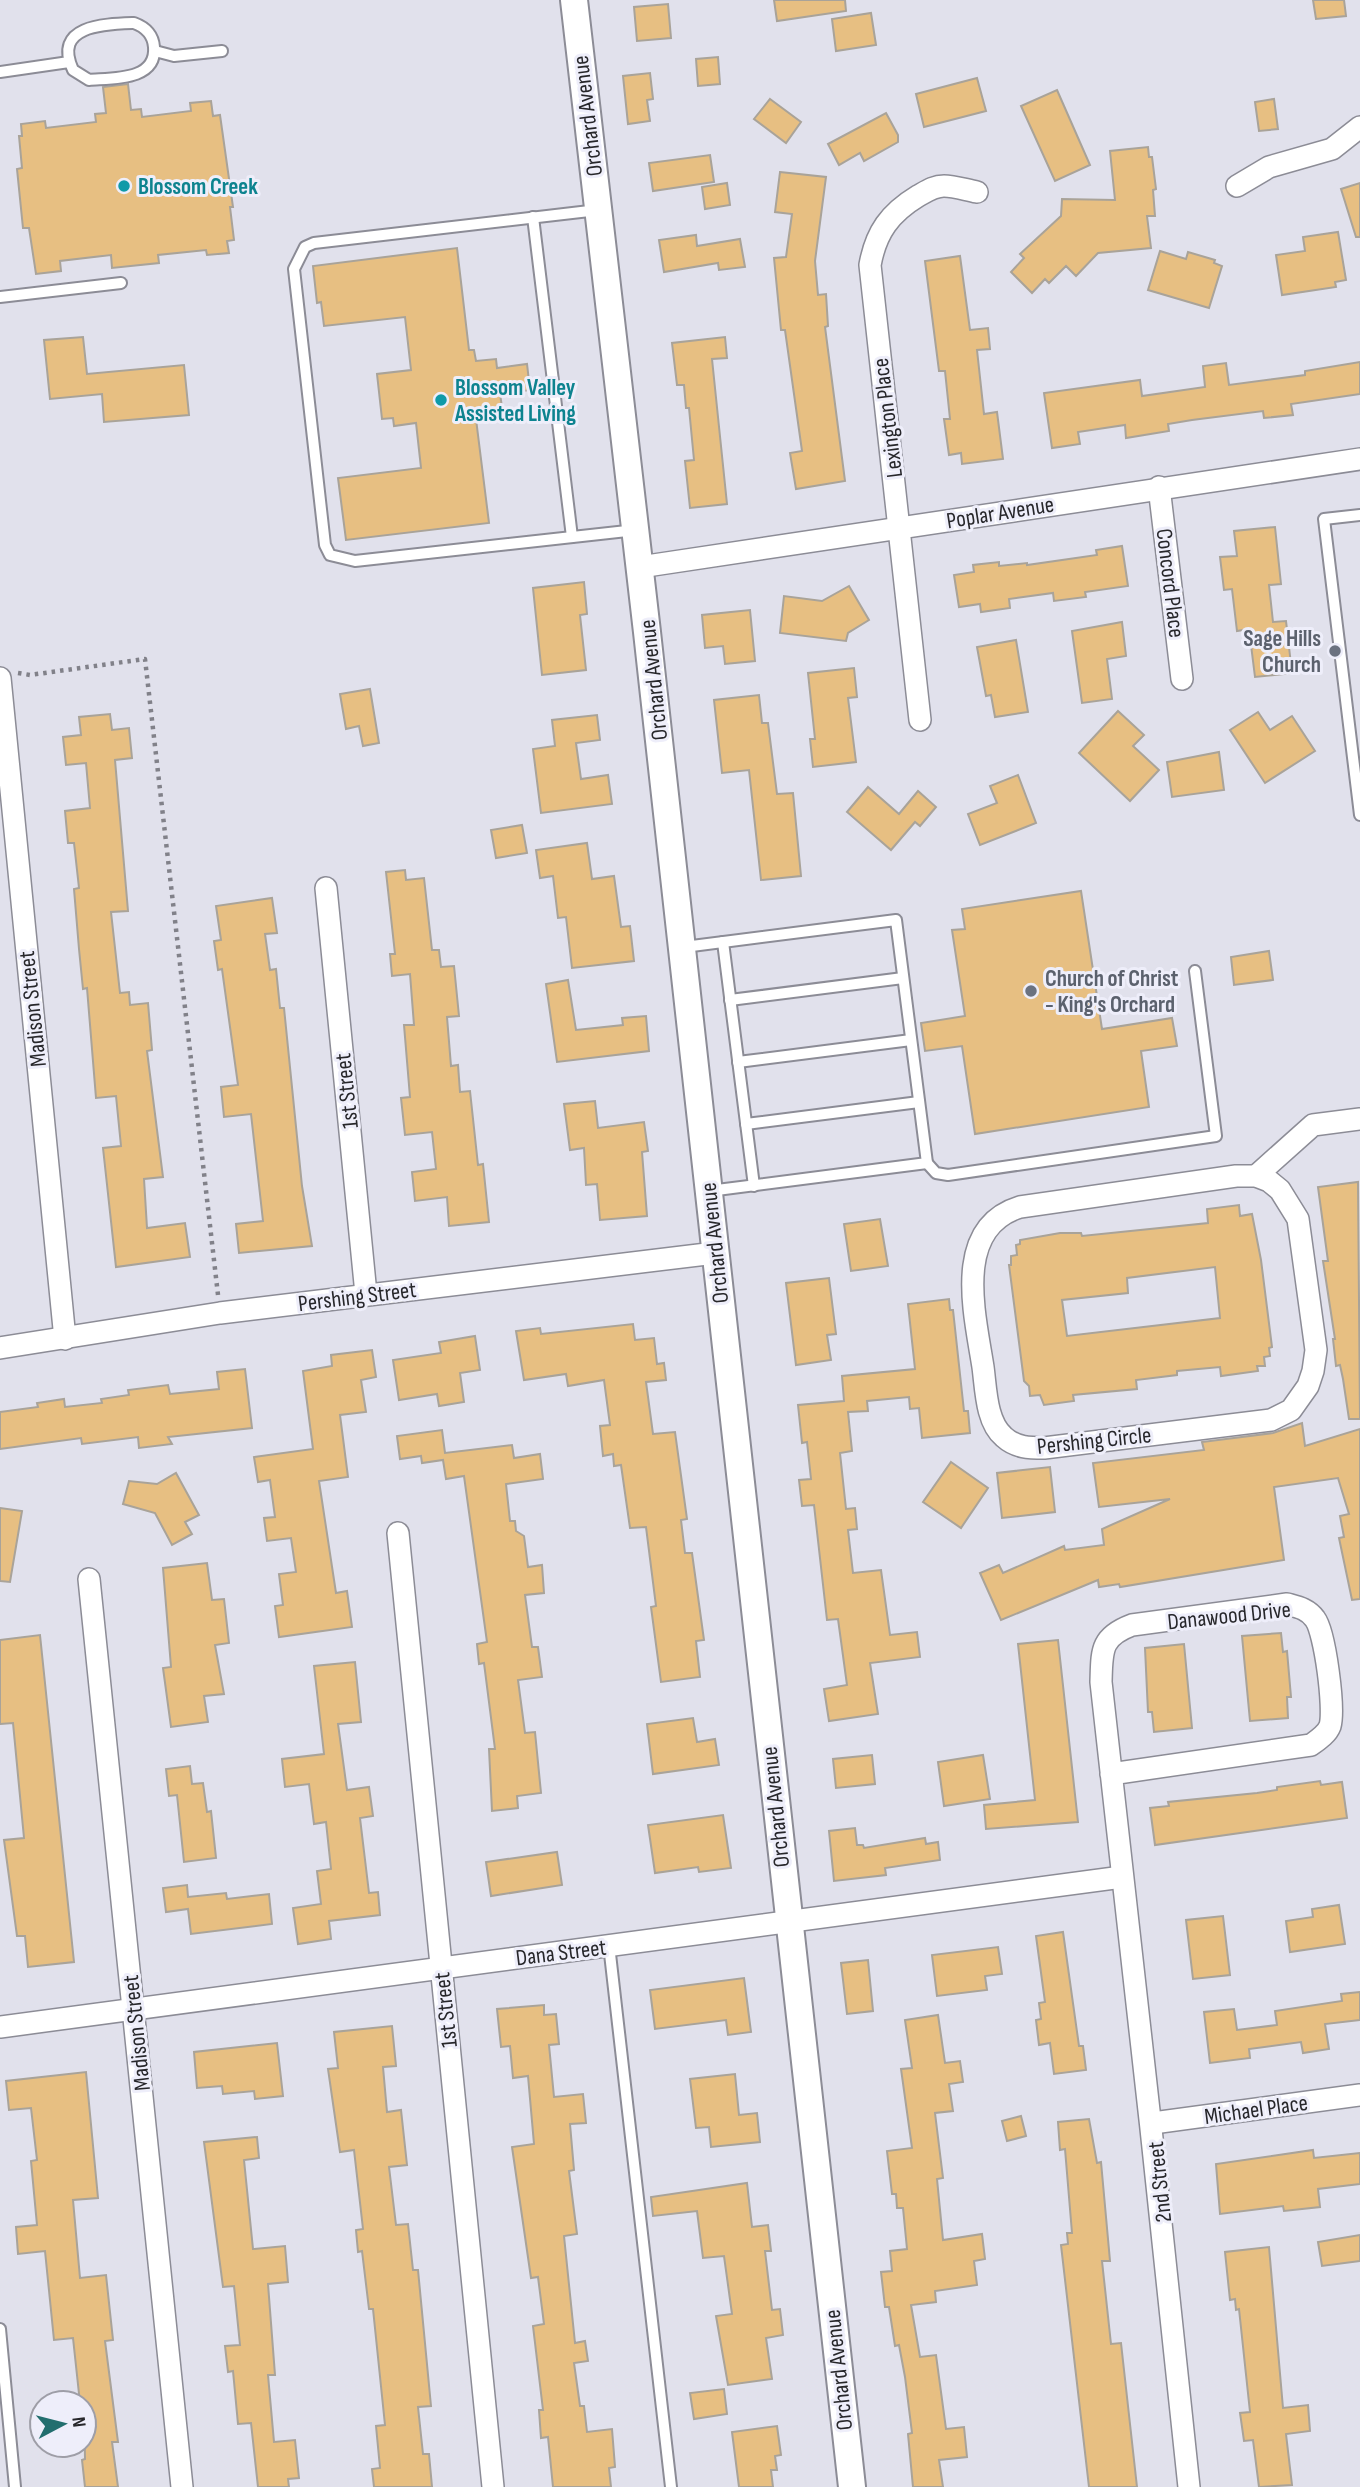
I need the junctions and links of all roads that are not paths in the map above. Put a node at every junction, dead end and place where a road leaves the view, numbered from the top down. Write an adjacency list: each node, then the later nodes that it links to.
1 (574, 0): 9 (street, Orchard Avenue)
2 (155, 51): 3 (lane); 4 (lane); 4 (lane)
3 (222, 51)
4 (69, 62): 5 (lane)
5 (0, 72)
6 (1360, 128): 7 (street)
7 (1237, 186)
8 (976, 192): 16 (street, Lexington Place)
9 (598, 210): 10 (lane); 17 (street, Orchard Avenue)
10 (533, 217): 18 (lane); 18 (lane)
11 (121, 283): 12 (lane)
12 (0, 297)
13 (1360, 458): 14 (street, Poplar Avenue)
14 (1159, 487): 16 (street, Poplar Avenue); 21 (street, Concord Place)
15 (1360, 515): 23 (lane)
16 (900, 528): 19 (street, Poplar Avenue); 22 (street, Lexington Place)
17 (636, 530): 18 (lane); 19 (street, Orchard Avenue)
18 (572, 537)
19 (640, 567): 26 (street, Orchard Avenue)
20 (5, 675): 41 (street, Madison Street)
21 (1182, 679)
22 (920, 720)
23 (1360, 815)
24 (326, 888): 40 (street, 1st Street)
25 (723, 942): 26 (lane); 28 (lane); 29 (lane)
26 (682, 947): 38 (street, Orchard Avenue)
27 (1195, 971): 35 (lane)
28 (903, 978): 29 (lane); 30 (lane)
29 (730, 1000): 31 (lane)
30 (911, 1040): 31 (lane); 32 (lane)
31 (738, 1062): 34 (lane)
32 (919, 1102): 34 (lane); 35 (lane)
33 (1360, 1119): 36 (street)
34 (746, 1124): 37 (lane)
35 (927, 1163): 37 (lane)
36 (1255, 1176): 36 (street, Pershing Circle)
37 (754, 1186): 38 (lane)
38 (709, 1191): 39 (street, Orchard Avenue)
39 (715, 1253): 40 (street, Pershing Street); 47 (street, Orchard Avenue)
40 (366, 1294): 41 (street, Pershing Street)
41 (65, 1339): 42 (street, Pershing Street)
42 (0, 1348)
43 (398, 1532): 49 (street, 1st Street)
44 (89, 1580): 50 (street, Madison Street)
45 (1111, 1774): 45 (street, Danawood Drive); 46 (street, Danawood Drive)
46 (1122, 1877): 47 (street, Dana Street); 53 (street, 2nd Street)
47 (788, 1923): 48 (street, Dana Street); 59 (street, Orchard Avenue)
48 (610, 1945): 49 (street, Dana Street); 58 (lane)
49 (441, 1967): 50 (street, Dana Street); 57 (street, 1st Street)
50 (133, 2008): 51 (street, Dana Street); 56 (street, Madison Street)
51 (0, 2027)
52 (1360, 2095): 53 (street, Michael Place)
53 (1153, 2123): 60 (street, 2nd Street)
54 (0, 2329): 55 (lane)
55 (15, 2487)
56 (182, 2487)
57 (493, 2487)
58 (671, 2487)
59 (852, 2487)
60 (1189, 2487)

